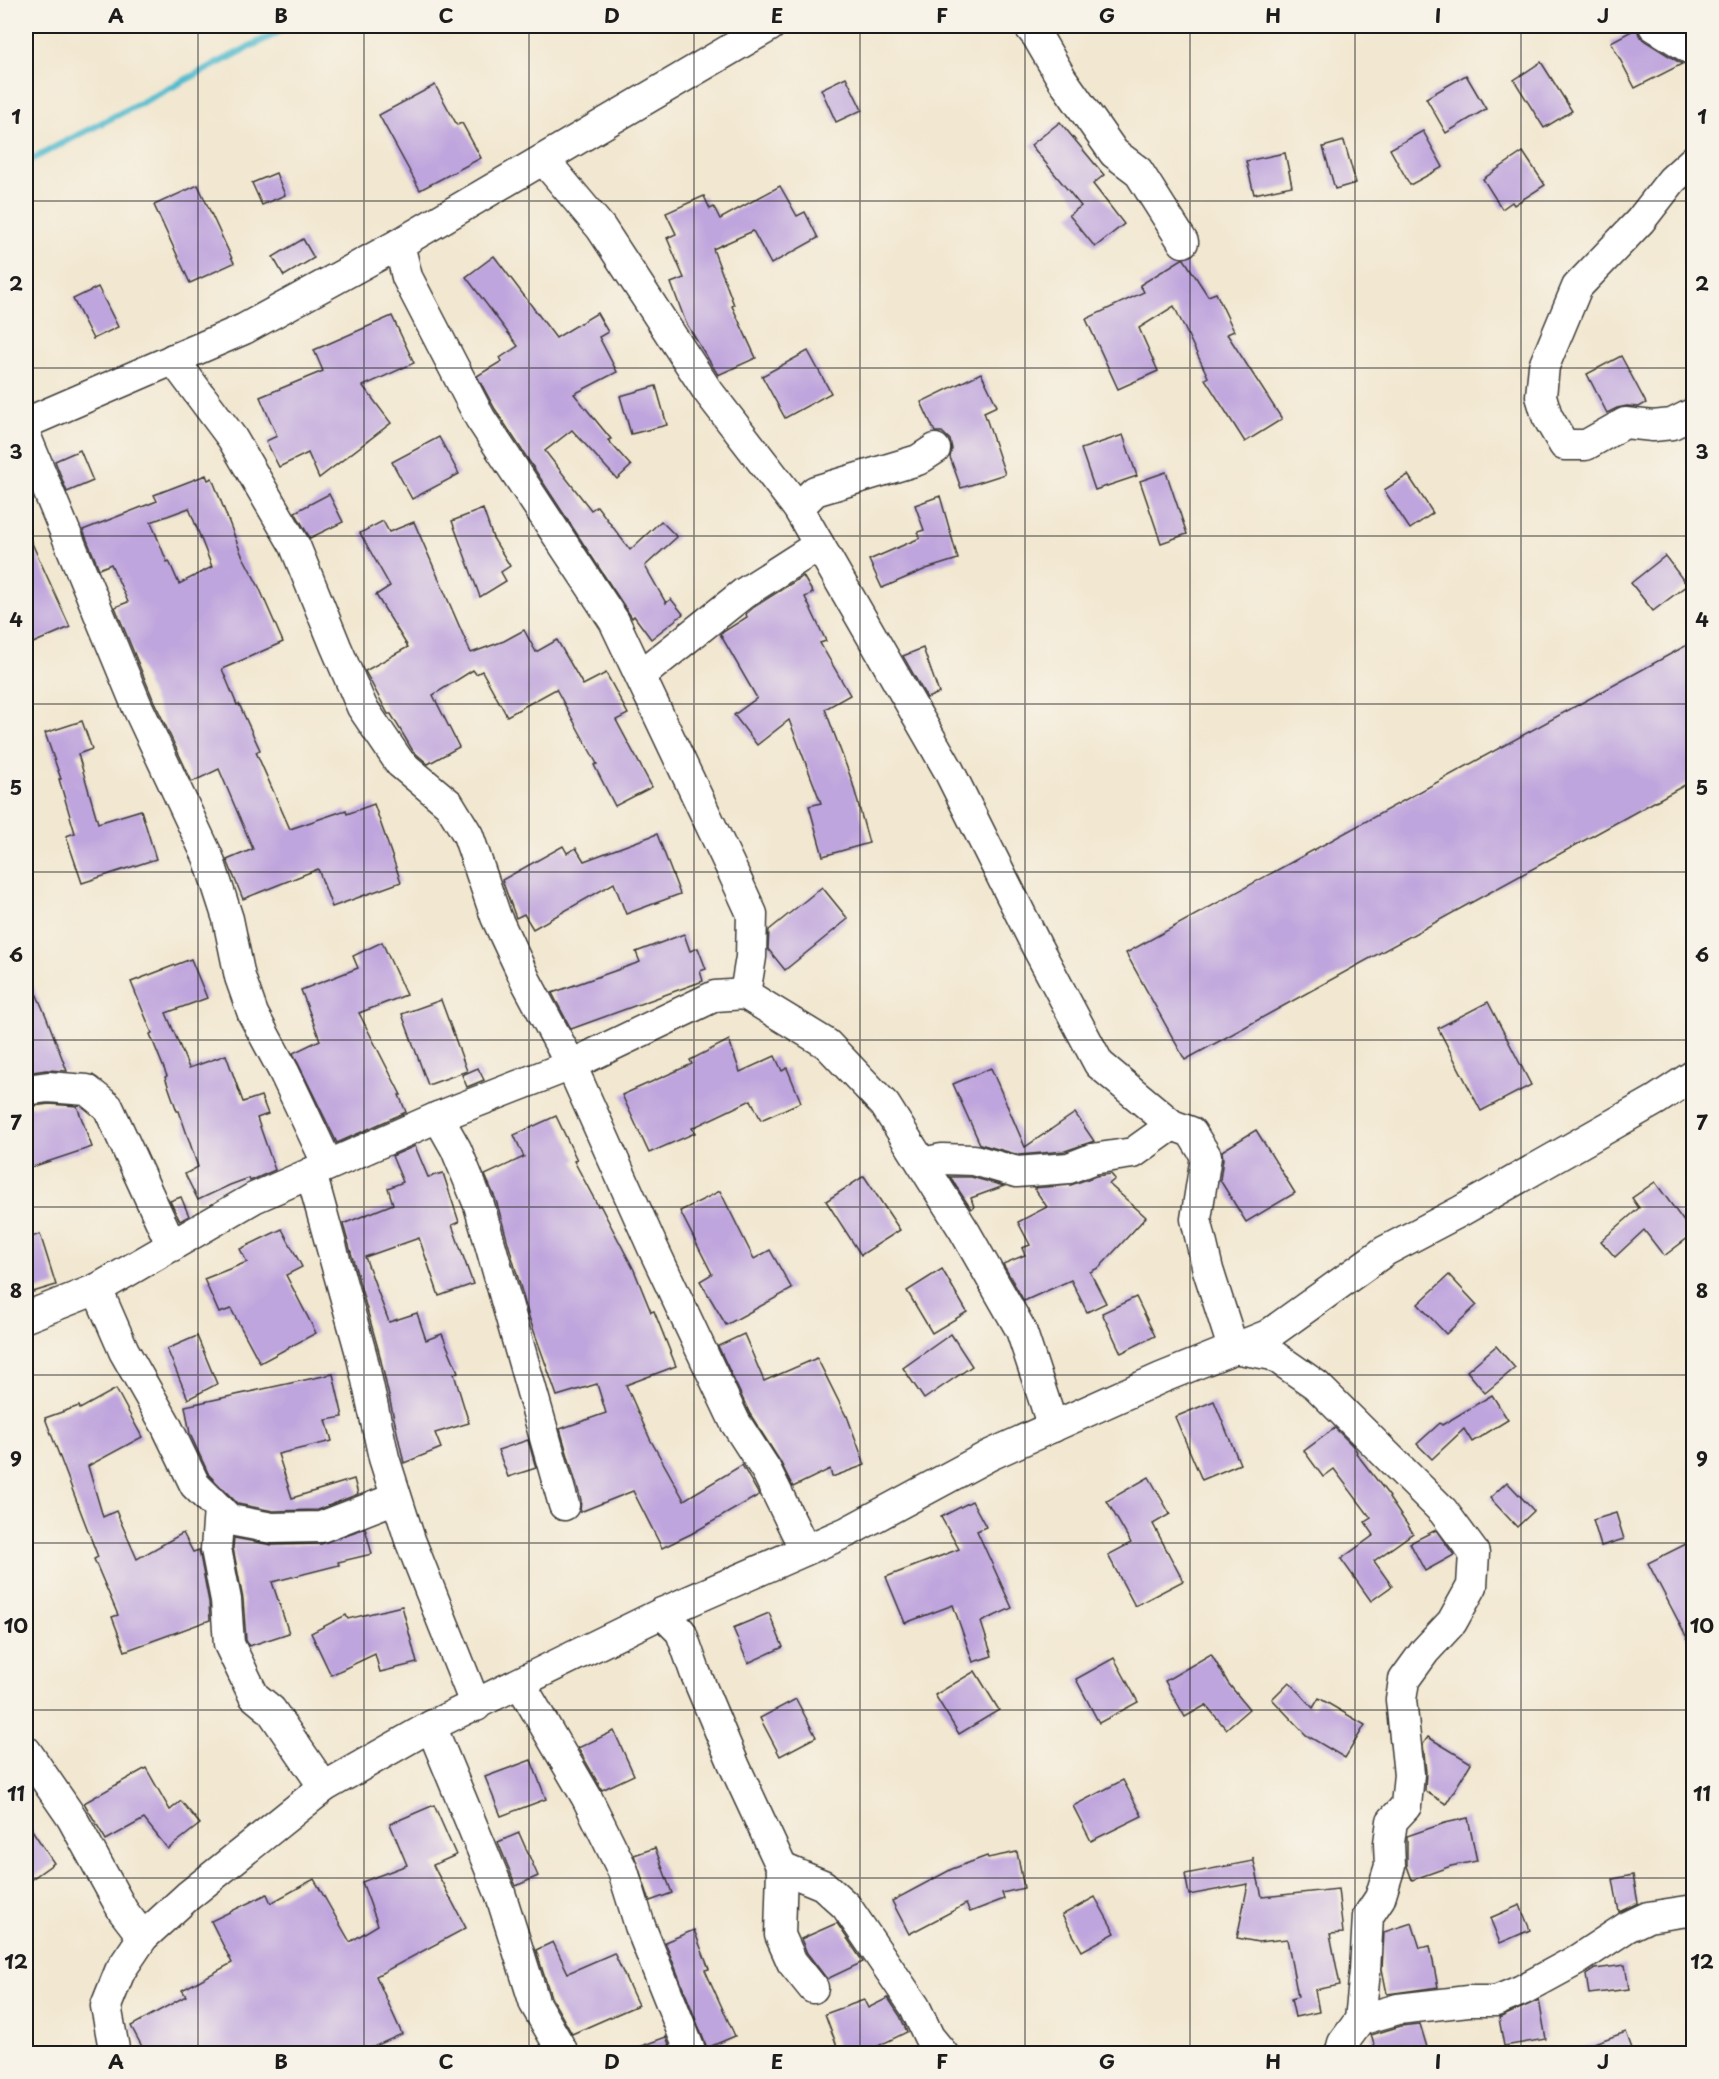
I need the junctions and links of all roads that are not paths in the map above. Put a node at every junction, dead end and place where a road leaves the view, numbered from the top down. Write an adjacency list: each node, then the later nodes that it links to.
1 (770, 26): 5 (street)
2 (1029, 26): 7 (street)
3 (1654, 26): 4 (street)
4 (1694, 51)
5 (544, 160): 8 (street); 14 (street)
6 (1694, 160): 10 (street)
7 (1183, 242)
8 (399, 244): 9 (street); 16 (street)
9 (174, 359): 11 (street); 18 (street)
10 (1694, 413)
11 (26, 423)
12 (26, 437): 24 (street)
13 (934, 449): 14 (street)
14 (798, 508): 15 (street)
15 (819, 545): 16 (street); 22 (street)
16 (640, 675): 17 (street)
17 (745, 994): 18 (street); 23 (street)
18 (571, 1065): 21 (street); 33 (street)
19 (1694, 1075): 28 (street)
20 (26, 1090): 25 (street)
21 (438, 1118): 24 (street); 31 (street)
22 (1172, 1125): 23 (street); 28 (street)
23 (922, 1164): 29 (street)
24 (319, 1169): 25 (street); 30 (street)
25 (172, 1246): 26 (street)
26 (97, 1289): 27 (street); 32 (street)
27 (26, 1317)
28 (1233, 1348): 29 (street); 44 (street)
29 (1053, 1427): 33 (street)
30 (396, 1498): 32 (street); 36 (street)
31 (564, 1505)
32 (219, 1509): 39 (street)
33 (805, 1550): 34 (street)
34 (662, 1612): 35 (street); 40 (street)
35 (520, 1683): 36 (street); 45 (street)
36 (476, 1706): 37 (street)
37 (431, 1726): 39 (street); 47 (street)
38 (26, 1751): 42 (street)
39 (324, 1786): 42 (street)
40 (782, 1868): 43 (street); 48 (street)
41 (1694, 1910): 44 (street)
42 (143, 1937): 46 (street)
43 (813, 1988)
44 (1360, 2020): 49 (street)
45 (691, 2053)
46 (115, 2054)
47 (564, 2054)
48 (944, 2054)
49 (1340, 2054)

